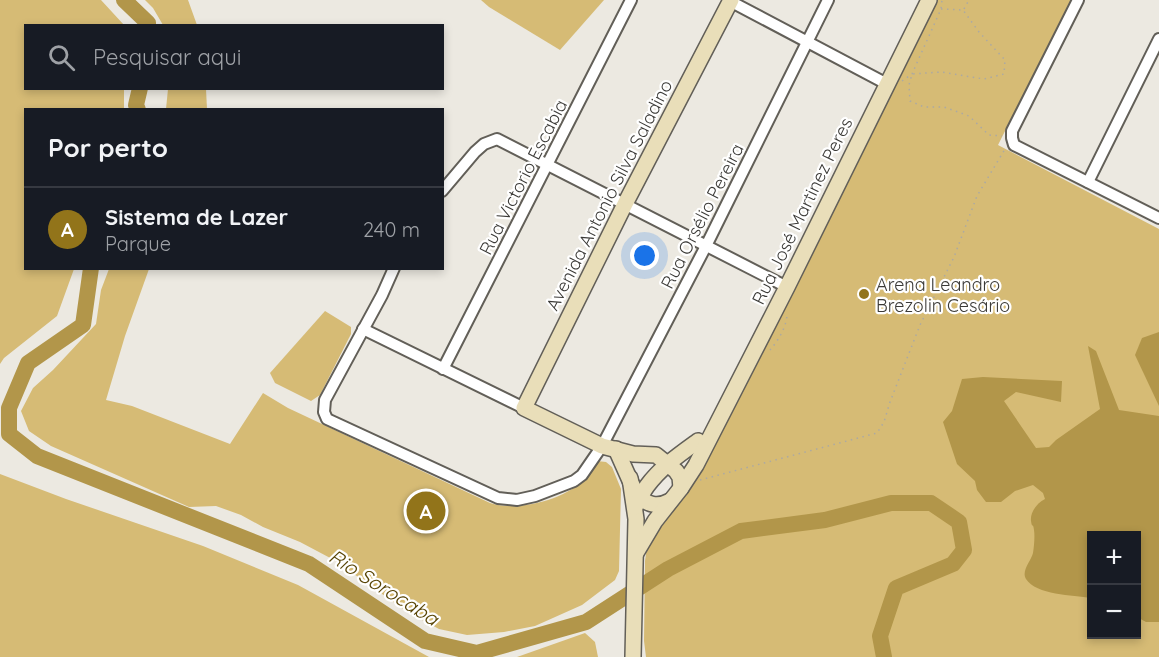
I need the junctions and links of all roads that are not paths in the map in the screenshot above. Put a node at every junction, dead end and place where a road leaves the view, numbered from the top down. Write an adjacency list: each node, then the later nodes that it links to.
1 (631, 0): 9 (street, Rua Victorio Escabia)
2 (730, 0): 7 (street); 12 (main road, Avenida Antonio Silva Saladino)
3 (828, 0): 7 (street, Rua Orsélio Pereira)
4 (1078, 0): 10 (street)
5 (935, 5): 8 (main road, Rua José Martinez Peres)
6 (1159, 39): 10 (street)
7 (807, 41): 8 (street); 14 (street, Rua Orsélio Pereira)
8 (887, 84): 16 (main road, Rua José Martinez Peres)
9 (547, 165): 11 (street); 12 (street); 18 (street, Rua Victorio Escabia)
10 (1088, 182): 13 (street)
11 (444, 189)
12 (625, 204): 14 (street); 19 (main road, Avenida Antonio Silva Saladino)
13 (1159, 218)
14 (706, 246): 16 (street); 21 (street, Rua Orsélio Pereira)
15 (393, 270): 17 (street)
16 (787, 287): 20 (main road, Rua José Martinez Peres)
17 (363, 329): 18 (street); 21 (street)
18 (443, 369): 19 (street)
19 (524, 408): 21 (main road)
20 (704, 440): 22 (main road); 23 (main road, Rua José Martinez Peres); 24 (main road, Rua José Martinez Peres)
21 (609, 447): 22 (main road); 26 (main road)
22 (649, 454): 23 (main road)
23 (668, 463): 24 (main road); 26 (main road, Rua José Martinez Peres)
24 (688, 485): 25 (main road, Rua José Martinez Peres)
25 (670, 501): 26 (main road); 27 (main road, Rua José Martinez Peres)
26 (638, 503): 27 (main road)
27 (636, 556): 28 (main road)
28 (633, 657)

